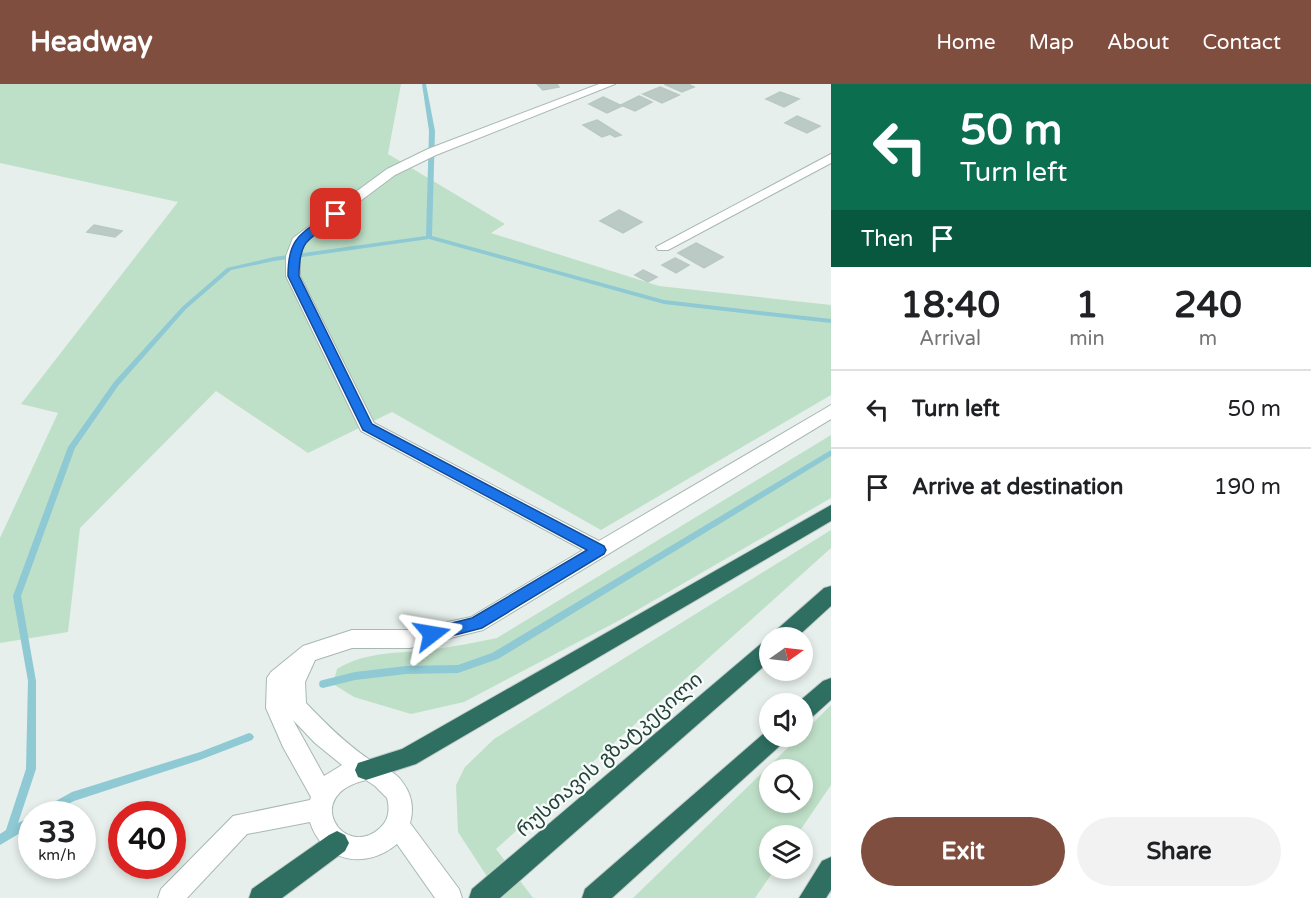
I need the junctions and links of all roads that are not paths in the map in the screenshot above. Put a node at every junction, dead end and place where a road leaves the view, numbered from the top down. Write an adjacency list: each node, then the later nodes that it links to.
1 (609, 84): 6 (street)
2 (831, 158): 3 (street)
3 (663, 247)
4 (831, 411): 6 (street)
5 (831, 512): 14 (highway)
6 (599, 550): 9 (street)
7 (831, 594): 8 (highway)
8 (794, 627)
9 (310, 652): 14 (street); 15 (street)
10 (759, 658): 22 (highway, რუსთავის გზატკეცილი)
11 (831, 687): 12 (highway)
12 (813, 703)
13 (763, 747): 23 (highway)
14 (366, 770): 15 (street); 16 (street)
15 (320, 802): 17 (street); 19 (street)
16 (397, 825): 17 (street); 21 (street)
17 (337, 843): 20 (highway)
18 (831, 869): 24 (highway)
19 (170, 898)
20 (261, 898)
21 (450, 898)
22 (482, 898)
23 (594, 898)
24 (811, 898)

